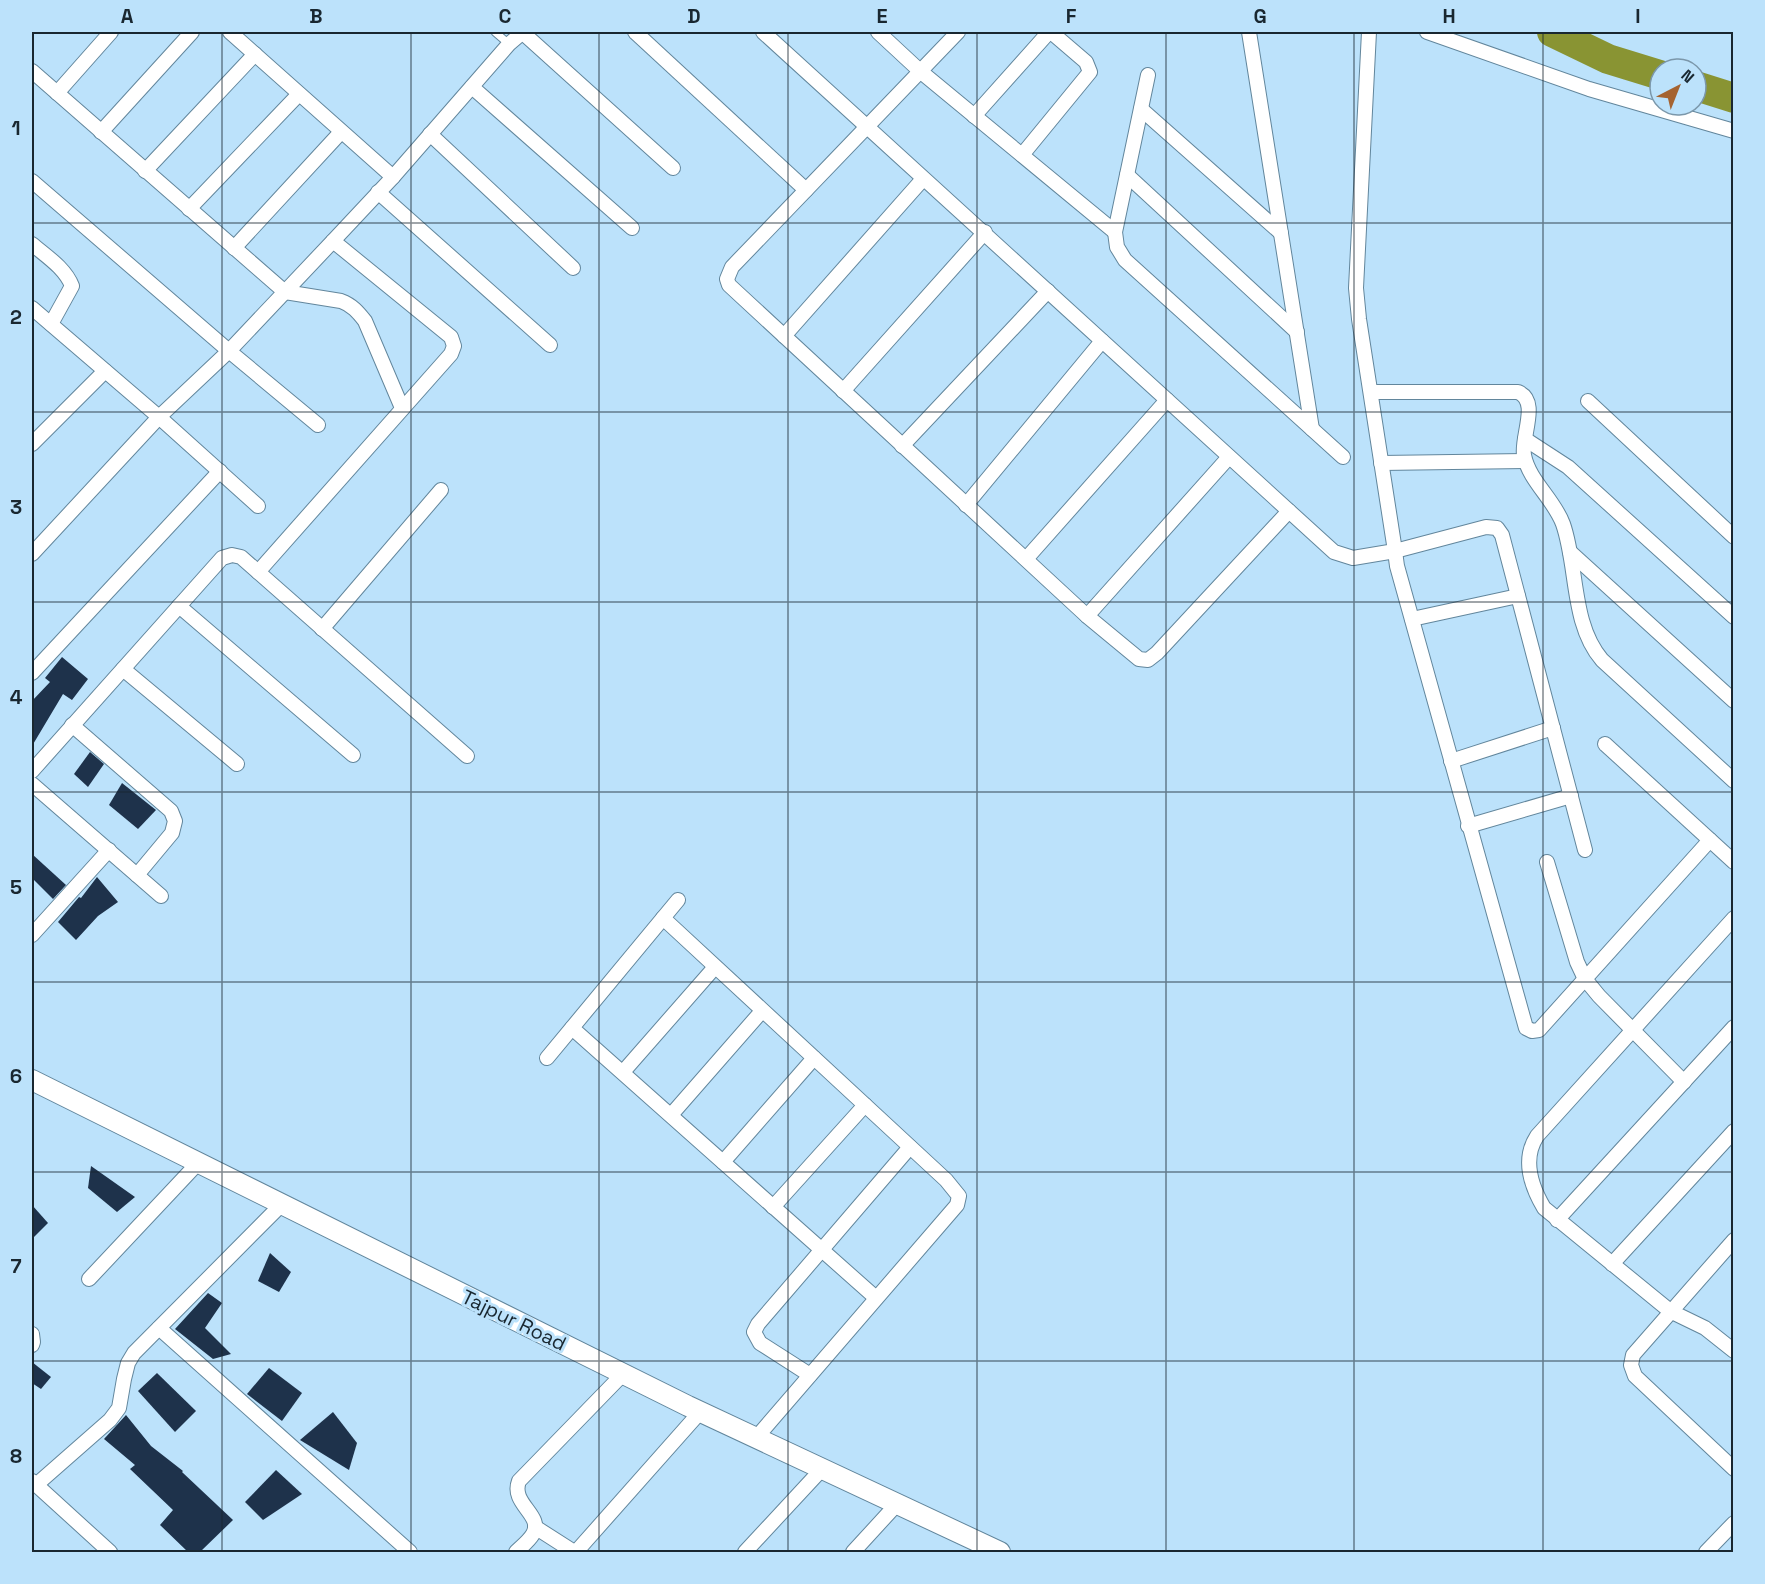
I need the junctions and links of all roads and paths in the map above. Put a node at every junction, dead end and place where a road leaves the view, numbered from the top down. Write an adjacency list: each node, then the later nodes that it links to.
1 (111, 32): 21 (street)
2 (192, 32): 27 (street)
3 (230, 32): 16 (street)
4 (495, 32): 15 (lane)
5 (522, 32): 15 (street); 31 (street)
6 (635, 32): 37 (street)
7 (762, 32): 14 (street)
8 (878, 32): 18 (street)
9 (958, 32): 18 (street)
10 (1050, 32): 24 (street); 30 (street)
11 (1249, 32): 43 (street)
12 (1369, 32): 59 (street)
13 (1427, 32): 26 (street)
14 (777, 37): 25 (street)
15 (509, 44): 20 (street)
16 (255, 54): 22 (street); 32 (street)
17 (32, 71): 21 (street)
18 (920, 71): 24 (street); 25 (street)
19 (1148, 75): 23 (street)
20 (472, 87): 29 (street); 40 (street)
21 (57, 93): 27 (street)
22 (299, 94): 28 (street); 39 (street)
23 (1141, 109): 33 (street); 43 (street)
24 (974, 116): 30 (street)
25 (866, 127): 35 (street); 37 (street)
26 (1734, 131)
27 (101, 132): 32 (street)
28 (341, 132): 34 (street); 46 (street)
29 (430, 134): 34 (street); 47 (street)
30 (1022, 155): 42 (street)
31 (673, 168)
32 (145, 171): 39 (street)
33 (1127, 175): 42 (street); 52 (street)
34 (393, 177): 38 (street)
35 (923, 179): 41 (street); 53 (street)
36 (32, 181): 56 (street)
37 (806, 190): 53 (street)
38 (378, 192): 44 (street); 55 (street)
39 (189, 209): 46 (street)
40 (632, 228)
41 (985, 232): 49 (street); 58 (street)
42 (1115, 232): 65 (street)
43 (1281, 233): 52 (street)
44 (333, 241): 48 (street); 62 (street)
45 (32, 244): 51 (street)
46 (234, 248): 48 (street)
47 (573, 268)
48 (285, 291): 56 (street); 62 (street)
49 (1048, 291): 54 (street); 68 (street)
50 (32, 308): 51 (street)
51 (51, 324): 57 (street)
52 (1297, 332): 65 (street)
53 (784, 336): 58 (street)
54 (1102, 340): 60 (street); 75 (street)
55 (550, 345)
56 (229, 351): 63 (street); 64 (street)
57 (105, 371): 63 (street); 67 (street)
58 (843, 391): 68 (street)
59 (1371, 392): 66 (street); 72 (street)
60 (1167, 400): 70 (street); 82 (street)
61 (1588, 401): 78 (street)
62 (402, 408): 83 (street)
63 (159, 417): 73 (street); 81 (street)
64 (318, 425)
65 (1312, 429): 69 (street)
66 (1525, 439): 71 (street); 87 (street)
67 (32, 444)
68 (902, 446): 75 (street)
69 (1343, 456)
70 (1229, 457): 77 (street); 86 (street)
71 (1525, 461): 72 (street); 80 (street)
72 (1381, 463): 79 (street)
73 (220, 471): 76 (street); 91 (street)
74 (441, 490): 89 (street)
75 (966, 505): 82 (street)
76 (258, 506)
77 (1289, 511): 79 (street); 86 (street)
78 (1734, 537)
79 (1395, 550): 84 (street); 88 (street)
80 (1570, 552): 92 (street); 101 (street)
81 (32, 554)
82 (1026, 560): 86 (street)
83 (258, 573): 85 (street); 89 (street)
84 (1518, 596): 88 (street); 94 (street)
85 (179, 606): 90 (street); 96 (street)
86 (1087, 615)
87 (1734, 617)
88 (1412, 619): 98 (street)
89 (322, 629): 97 (street)
90 (123, 669): 93 (street); 99 (street)
91 (32, 673)
92 (1734, 701)
93 (72, 725): 100 (street); 110 (street)
94 (1553, 728): 98 (street); 103 (street)
95 (1605, 744): 105 (street)
96 (353, 755)
97 (467, 756)
98 (1450, 761): 104 (street)
99 (237, 764)
100 (32, 771)
101 (1734, 781)
102 (32, 784): 106 (street)
103 (1570, 796): 104 (street); 107 (street)
104 (1468, 826): 117 (street)
105 (1710, 840): 108 (street); 117 (street)
106 (109, 850): 110 (street); 115 (street)
107 (1585, 850)
108 (1734, 861)
109 (1547, 862): 117 (street)
110 (137, 875): 111 (street)
111 (161, 896)
112 (678, 900): 113 (street)
113 (663, 918): 116 (street); 120 (street)
114 (1734, 918): 121 (street)
115 (32, 935)
116 (715, 967): 118 (street); 124 (street)
117 (1585, 979): 121 (street)
118 (762, 1011): 123 (street); 128 (street)
119 (1734, 1027): 126 (street)
120 (572, 1028): 122 (street); 124 (street)
121 (1633, 1030): 126 (street); 135 (street)
122 (547, 1058)
123 (814, 1058): 127 (street); 131 (street)
124 (623, 1072): 128 (street)
125 (32, 1080): 132 (main road, Tajpur Road)
126 (1684, 1082): 135 (street)
127 (865, 1105): 130 (street); 134 (street)
128 (670, 1115): 131 (street)
129 (1734, 1131): 138 (street)
130 (910, 1147): 137 (street); 140 (street)
131 (723, 1162): 134 (street)
132 (198, 1163): 133 (main road, Tajpur Road); 139 (street)
133 (282, 1204): 142 (street); 146 (main road, Tajpur Road)
134 (773, 1207): 137 (street)
135 (1557, 1220): 138 (street)
136 (1734, 1240): 141 (street)
137 (821, 1250): 140 (street); 147 (street)
138 (1612, 1264): 141 (street)
139 (89, 1279)
140 (876, 1298): 147 (street)
141 (1670, 1311): 145 (street); 151 (street)
142 (159, 1328): 152 (street); 157 (street)
143 (32, 1334): 144 (street)
144 (32, 1345)
145 (1734, 1351)
146 (623, 1374): 148 (main road, Tajpur Road); 155 (street)
147 (810, 1375): 149 (street)
148 (701, 1412): 149 (main road, Tajpur Road); 159 (street)
149 (756, 1438): 150 (main road, Tajpur Road)
150 (822, 1469): 153 (main road, Tajpur Road); 160 (street)
151 (1734, 1469)
152 (34, 1483): 156 (street)
153 (897, 1504): 161 (street); 162 (main road, Tajpur Road)
154 (1734, 1523): 163 (street)
155 (535, 1527): 158 (street); 159 (street)
156 (102, 1550)
157 (410, 1552)
158 (516, 1552)
159 (575, 1552)
160 (746, 1552)
161 (853, 1552)
162 (1000, 1552)
163 (1706, 1552)

